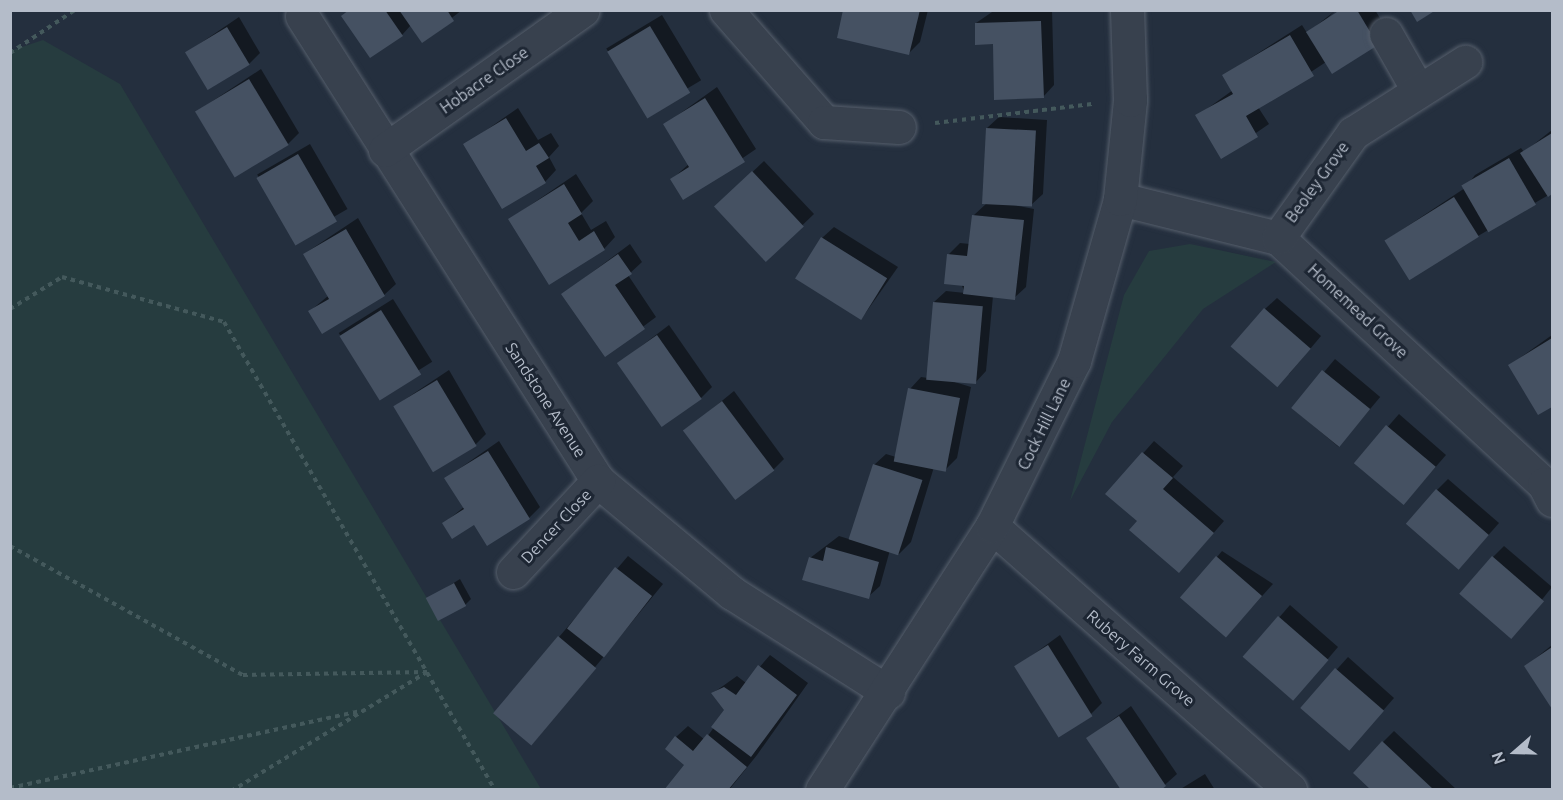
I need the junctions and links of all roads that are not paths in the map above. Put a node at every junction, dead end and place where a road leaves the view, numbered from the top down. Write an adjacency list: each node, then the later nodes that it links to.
1 (583, 10): 9 (street, Hobacre Close)
2 (726, 10): 8 (street)
3 (1127, 10): 10 (street, Cock Hill Lane)
4 (302, 16): 9 (street, Sandstone Avenue)
5 (1386, 34): 7 (street)
6 (1465, 62): 7 (street, Beoley Grove)
7 (1418, 90): 11 (street, Beoley Grove)
8 (899, 127)
9 (385, 150): 12 (street, Sandstone Avenue)
10 (1120, 199): 11 (street, Homemead Grove); 14 (street, Cock Hill Lane)
11 (1278, 238): 13 (street, Homemead Grove)
12 (598, 481): 15 (street, Dencer Close); 16 (street, Sandstone Avenue)
13 (1550, 488)
14 (992, 526): 16 (street, Cock Hill Lane); 18 (street, Rubery Farm Grove)
15 (513, 572)
16 (888, 692): 17 (street, Cock Hill Lane)
17 (822, 789)
18 (1290, 789)

